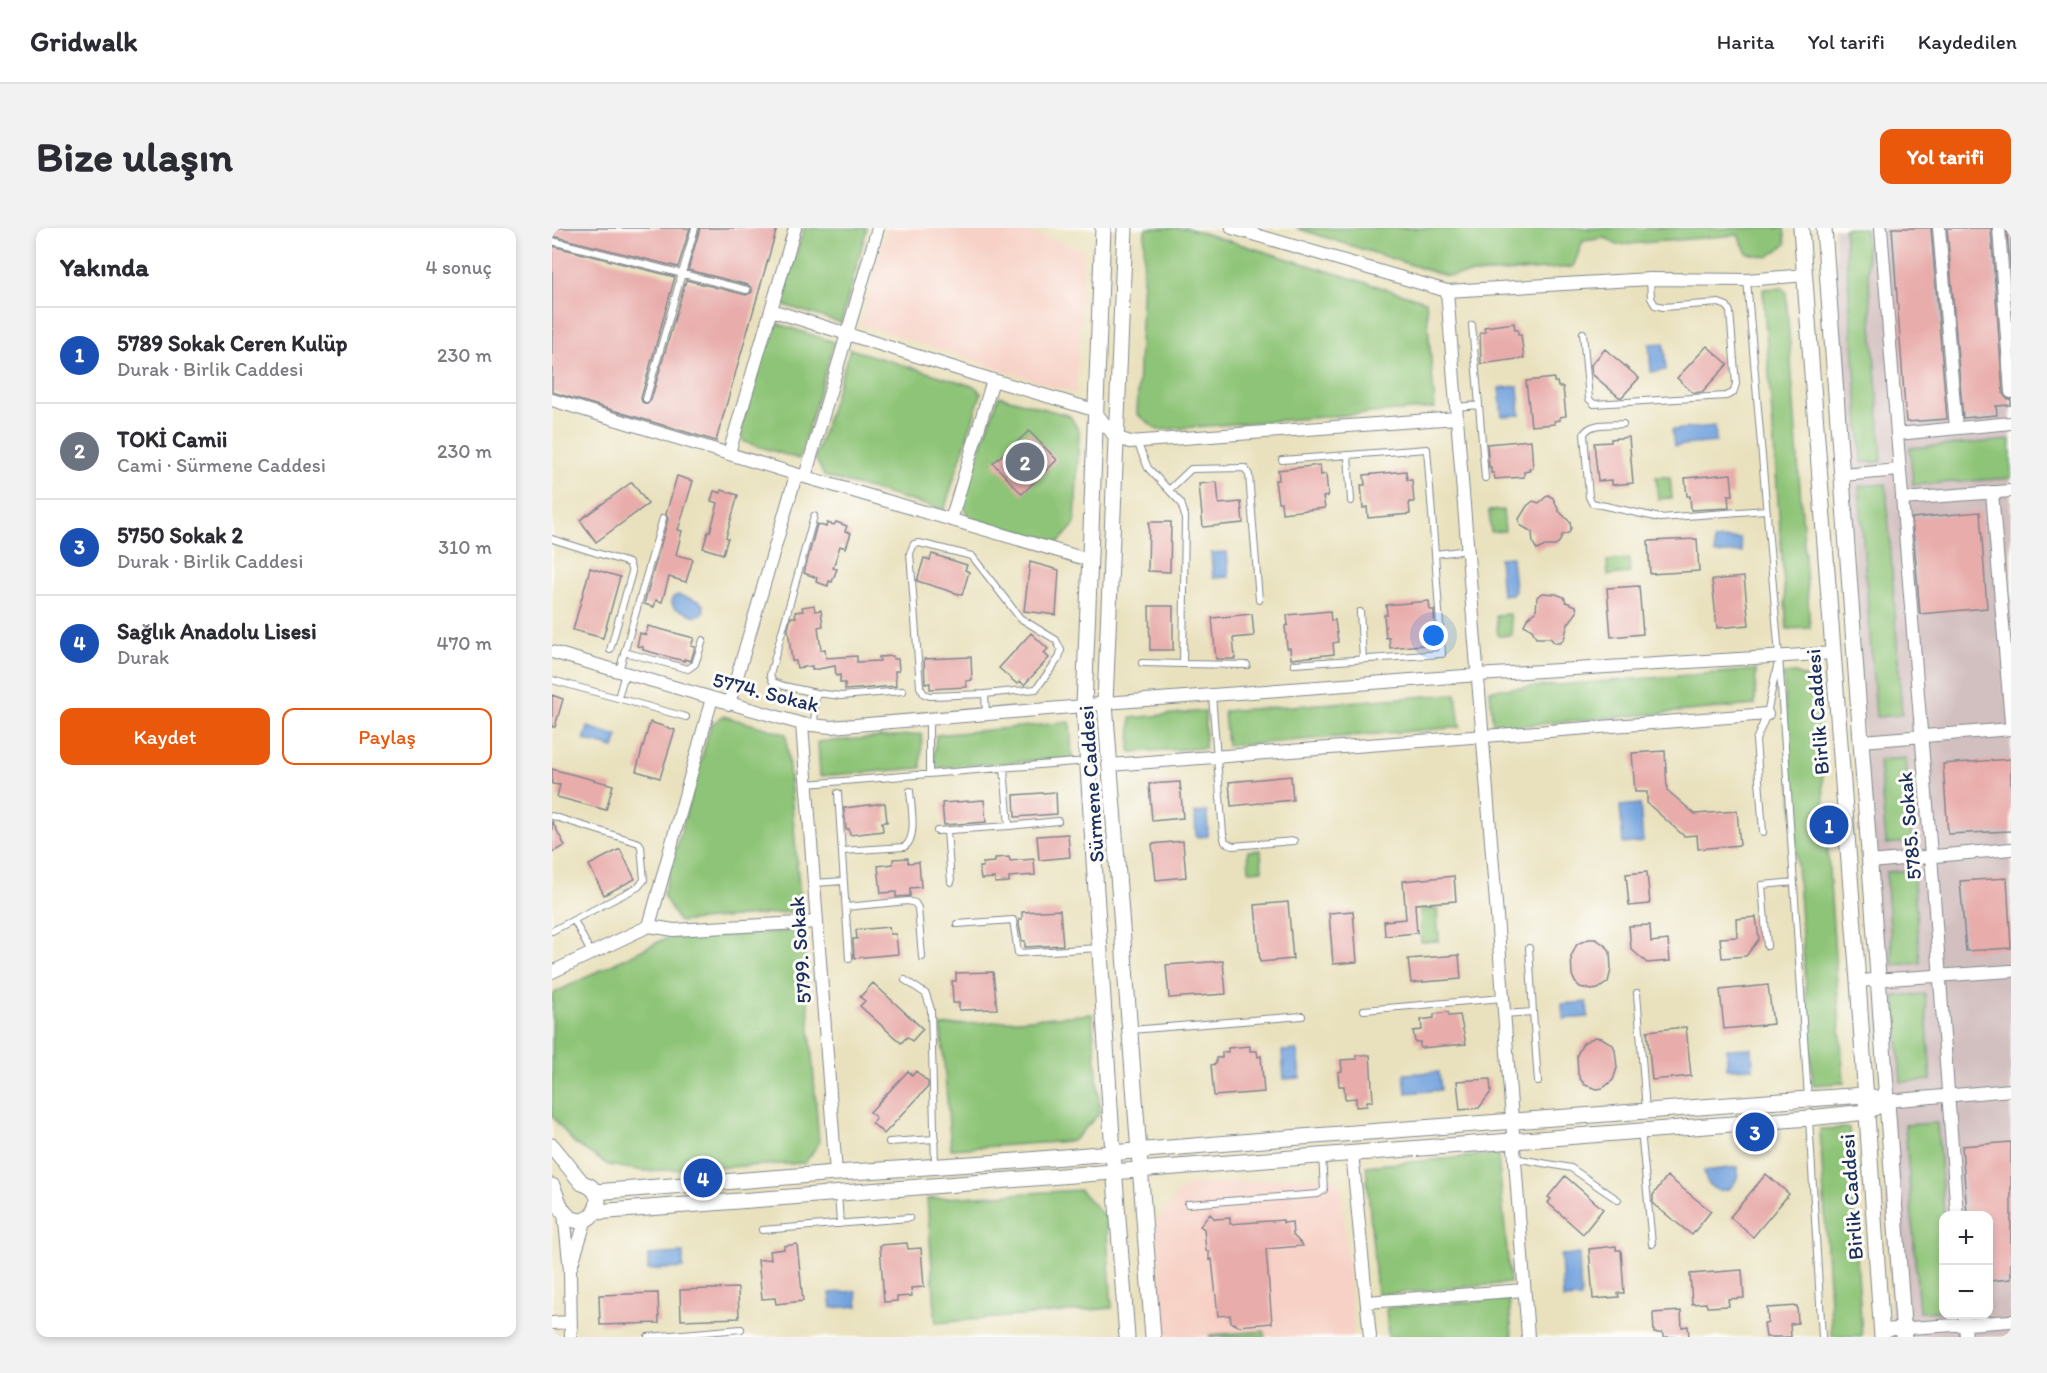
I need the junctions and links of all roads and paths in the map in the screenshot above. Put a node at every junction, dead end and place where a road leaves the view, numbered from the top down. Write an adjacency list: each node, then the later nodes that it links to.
1 (695, 228): 13 (lane)
2 (795, 228): 19 (street)
3 (878, 228): 22 (street)
4 (1103, 228): 28 (street, Sürmene Caddesi)
5 (1125, 228): 34 (street, Sürmene Caddesi)
6 (1232, 228): 18 (street)
7 (1801, 228): 14 (street, Birlik Caddesi)
8 (1824, 228): 40 (street, Birlik Caddesi)
9 (1881, 228): 33 (street, 5785. Sokak)
10 (1939, 228): 32 (street)
11 (1999, 228): 24 (street)
12 (552, 241): 13 (lane)
13 (682, 274): 17 (lane); 25 (lane)
14 (1805, 275): 16 (street); 62 (street, Birlik Caddesi)
15 (1650, 279): 16 (street); 18 (street); 21 (lane)
16 (1747, 280): 48 (lane)
17 (747, 290)
18 (1446, 291): 29 (street)
19 (771, 310): 22 (street); 36 (street)
20 (1472, 326): 27 (lane)
21 (1583, 333)
22 (846, 334): 23 (street); 41 (street)
23 (993, 380): 28 (street); 51 (street)
24 (2011, 392)
25 (646, 399)
26 (552, 400): 36 (street)
27 (1479, 405): 29 (lane); 42 (lane)
28 (1094, 410): 34 (street); 55 (street, Sürmene Caddesi)
29 (1457, 412): 35 (street); 53 (street)
30 (2011, 423): 32 (street)
31 (1623, 424): 48 (lane)
32 (1956, 428): 33 (street)
33 (1898, 434): 39 (street, 5785. Sokak)
34 (1116, 437): 35 (street); 78 (street, Sürmene Caddesi)
35 (1137, 442): 43 (lane)
36 (729, 453): 41 (street)
37 (1348, 455): 38 (lane); 47 (lane); 54 (lane)
38 (1282, 460)
39 (1899, 470): 40 (street); 46 (street, 5785. Sokak)
40 (1843, 475): 90 (street, Birlik Caddesi)
41 (801, 476): 51 (street); 79 (street)
42 (1485, 478)
43 (1169, 490): 56 (lane); 66 (lane)
44 (2011, 491): 45 (street)
45 (1992, 492): 46 (street); 85 (street)
46 (1902, 499): 88 (street, 5785. Sokak)
47 (1351, 501)
48 (1766, 510): 63 (lane)
49 (814, 516): 73 (lane)
50 (663, 518): 61 (lane)
51 (951, 520): 55 (street)
52 (552, 539): 59 (lane)
53 (1468, 550): 54 (lane); 70 (street)
54 (1435, 554): 64 (lane)
55 (1089, 560): 80 (street, Sürmene Caddesi)
56 (1258, 600)
57 (1360, 612): 64 (lane)
58 (703, 640): 61 (lane)
59 (609, 650)
60 (552, 652): 69 (street, 5774. Sokak)
61 (624, 652): 69 (lane)
62 (1834, 653): 63 (street, 5774. Sokak); 131 (street, Birlik Caddesi)
63 (1779, 656): 70 (street, 5774. Sokak); 81 (lane); 112 (lane)
64 (1363, 659): 67 (lane)
65 (1142, 663): 66 (lane)
66 (1183, 663): 68 (lane)
67 (1294, 664)
68 (1247, 665)
69 (622, 672): 76 (lane); 77 (street, 5774. Sokak)
70 (1478, 675): 75 (street, 5774. Sokak); 89 (street)
71 (552, 680): 76 (lane)
72 (903, 692): 73 (lane)
73 (816, 693): 86 (lane)
74 (985, 694): 74 (lane); 82 (lane)
75 (1212, 695): 78 (street, 5774. Sokak); 91 (lane)
76 (618, 698): 83 (lane)
77 (712, 698): 79 (street, 5774. Sokak); 118 (street)
78 (1105, 703): 80 (street, 5774. Sokak); 93 (street, Sürmene Caddesi)
79 (729, 704): 86 (street, 5774. Sokak)
80 (1084, 706): 82 (street, 5774. Sokak); 92 (street, Sürmene Caddesi)
81 (1767, 714): 89 (street); 104 (lane)
82 (986, 715): 84 (street, 5774. Sokak)
83 (686, 717)
84 (929, 720): 86 (street, 5774. Sokak); 95 (lane)
85 (2011, 722)
86 (808, 725): 96 (street, 5799. Sokak)
87 (2011, 729): 88 (street)
88 (1921, 735): 90 (street); 108 (street, 5785. Sokak)
89 (1483, 736): 91 (street); 133 (street)
90 (1862, 741): 109 (street, Birlik Caddesi)
91 (1216, 756): 93 (street); 105 (lane)
92 (1087, 761): 94 (lane); 121 (street, Sürmene Caddesi)
93 (1110, 765): 138 (street, Sürmene Caddesi)
94 (1004, 768): 95 (lane); 101 (lane)
95 (929, 774): 96 (lane)
96 (807, 784): 113 (street, 5799. Sokak)
97 (910, 791): 107 (lane)
98 (837, 793): 107 (lane)
99 (552, 816): 115 (lane)
100 (1058, 821): 101 (lane)
101 (1009, 826): 103 (lane)
102 (937, 831): 103 (lane)
103 (947, 831): 111 (lane)
104 (1763, 832)
105 (1294, 841)
106 (2011, 849): 108 (street)
107 (842, 851): 110 (lane)
108 (1931, 855): 109 (street); 128 (street, 5785. Sokak)
109 (1870, 862): 129 (street, Birlik Caddesi)
110 (844, 880): 113 (lane); 114 (lane)
111 (951, 882)
112 (1794, 882): 120 (lane); 143 (lane)
113 (814, 883): 116 (street, 5799. Sokak)
114 (846, 907): 124 (lane); 125 (lane)
115 (574, 920): 119 (lane); 123 (lane)
116 (817, 922): 118 (street); 162 (street, 5799. Sokak)
117 (957, 924): 121 (lane)
118 (649, 926): 123 (street)
119 (552, 931)
120 (1767, 946)
121 (1099, 948): 156 (street, Sürmene Caddesi)
122 (1529, 948): 135 (lane)
123 (591, 953): 127 (street)
124 (922, 957)
125 (849, 959)
126 (2011, 971): 128 (street)
127 (552, 972)
128 (1940, 976): 129 (street); 141 (street, 5785. Sokak)
129 (1878, 979): 131 (street); 144 (street, Birlik Caddesi)
130 (905, 980): 150 (lane)
131 (1858, 981): 142 (street, Birlik Caddesi)
132 (1637, 993): 145 (lane)
133 (1503, 999): 134 (lane); 136 (street)
134 (1364, 1010)
135 (1533, 1011): 136 (lane); 139 (lane)
136 (1504, 1014): 148 (street)
137 (1302, 1016): 138 (lane)
138 (1130, 1030): 154 (street, Sürmene Caddesi)
139 (1538, 1082)
140 (2011, 1090): 141 (street)
141 (1949, 1094): 144 (street); 170 (street, 5785. Sokak)
142 (1865, 1095): 143 (street); 144 (street); 146 (street, Birlik Caddesi)
143 (1808, 1099): 145 (street)
144 (1887, 1101): 146 (street); 184 (street, Birlik Caddesi)
145 (1646, 1111): 148 (street)
146 (1866, 1112): 147 (street); 185 (street, Birlik Caddesi)
147 (1809, 1118): 149 (street); 192 (lane)
148 (1511, 1121): 151 (street); 154 (street)
149 (1641, 1130): 151 (street); 175 (lane)
150 (935, 1139): 152 (lane); 159 (lane)
151 (1512, 1140): 155 (street); 158 (street)
152 (889, 1142)
153 (552, 1146): 163 (street)
154 (1139, 1151): 156 (street); 160 (street, Sürmene Caddesi)
155 (1352, 1152): 157 (street); 178 (street)
156 (1113, 1153): 159 (street); 161 (street, Sürmene Caddesi)
157 (1322, 1155): 160 (street); 168 (lane)
158 (1514, 1158): 167 (lane); 177 (street)
159 (935, 1166): 162 (street)
160 (1140, 1170): 161 (street); 189 (street, Sürmene Caddesi)
161 (1114, 1172): 166 (street); 188 (street, Sürmene Caddesi)
162 (836, 1173): 165 (street)
163 (582, 1183): 165 (street); 169 (street)
164 (552, 1186): 169 (street)
165 (595, 1192): 171 (street)
166 (838, 1192): 171 (street); 173 (lane)
167 (1618, 1200)
168 (1188, 1204)
169 (562, 1207): 171 (street); 176 (street)
170 (1957, 1211)
171 (591, 1216): 176 (street)
172 (909, 1218): 173 (lane)
173 (840, 1224): 174 (lane)
174 (762, 1230)
175 (1652, 1244)
176 (570, 1271): 180 (street)
177 (1524, 1290): 178 (street); 191 (street)
178 (1366, 1302): 190 (street)
179 (2011, 1321): 182 (street)
180 (571, 1322): 181 (street); 186 (street)
181 (552, 1323)
182 (1965, 1325): 184 (street)
183 (741, 1329): 187 (lane)
184 (1904, 1332): 185 (street)
185 (1882, 1333)
186 (571, 1337)
187 (648, 1337)
188 (1127, 1337)
189 (1152, 1337)
190 (1370, 1337)
191 (1528, 1337)
192 (1822, 1337)

